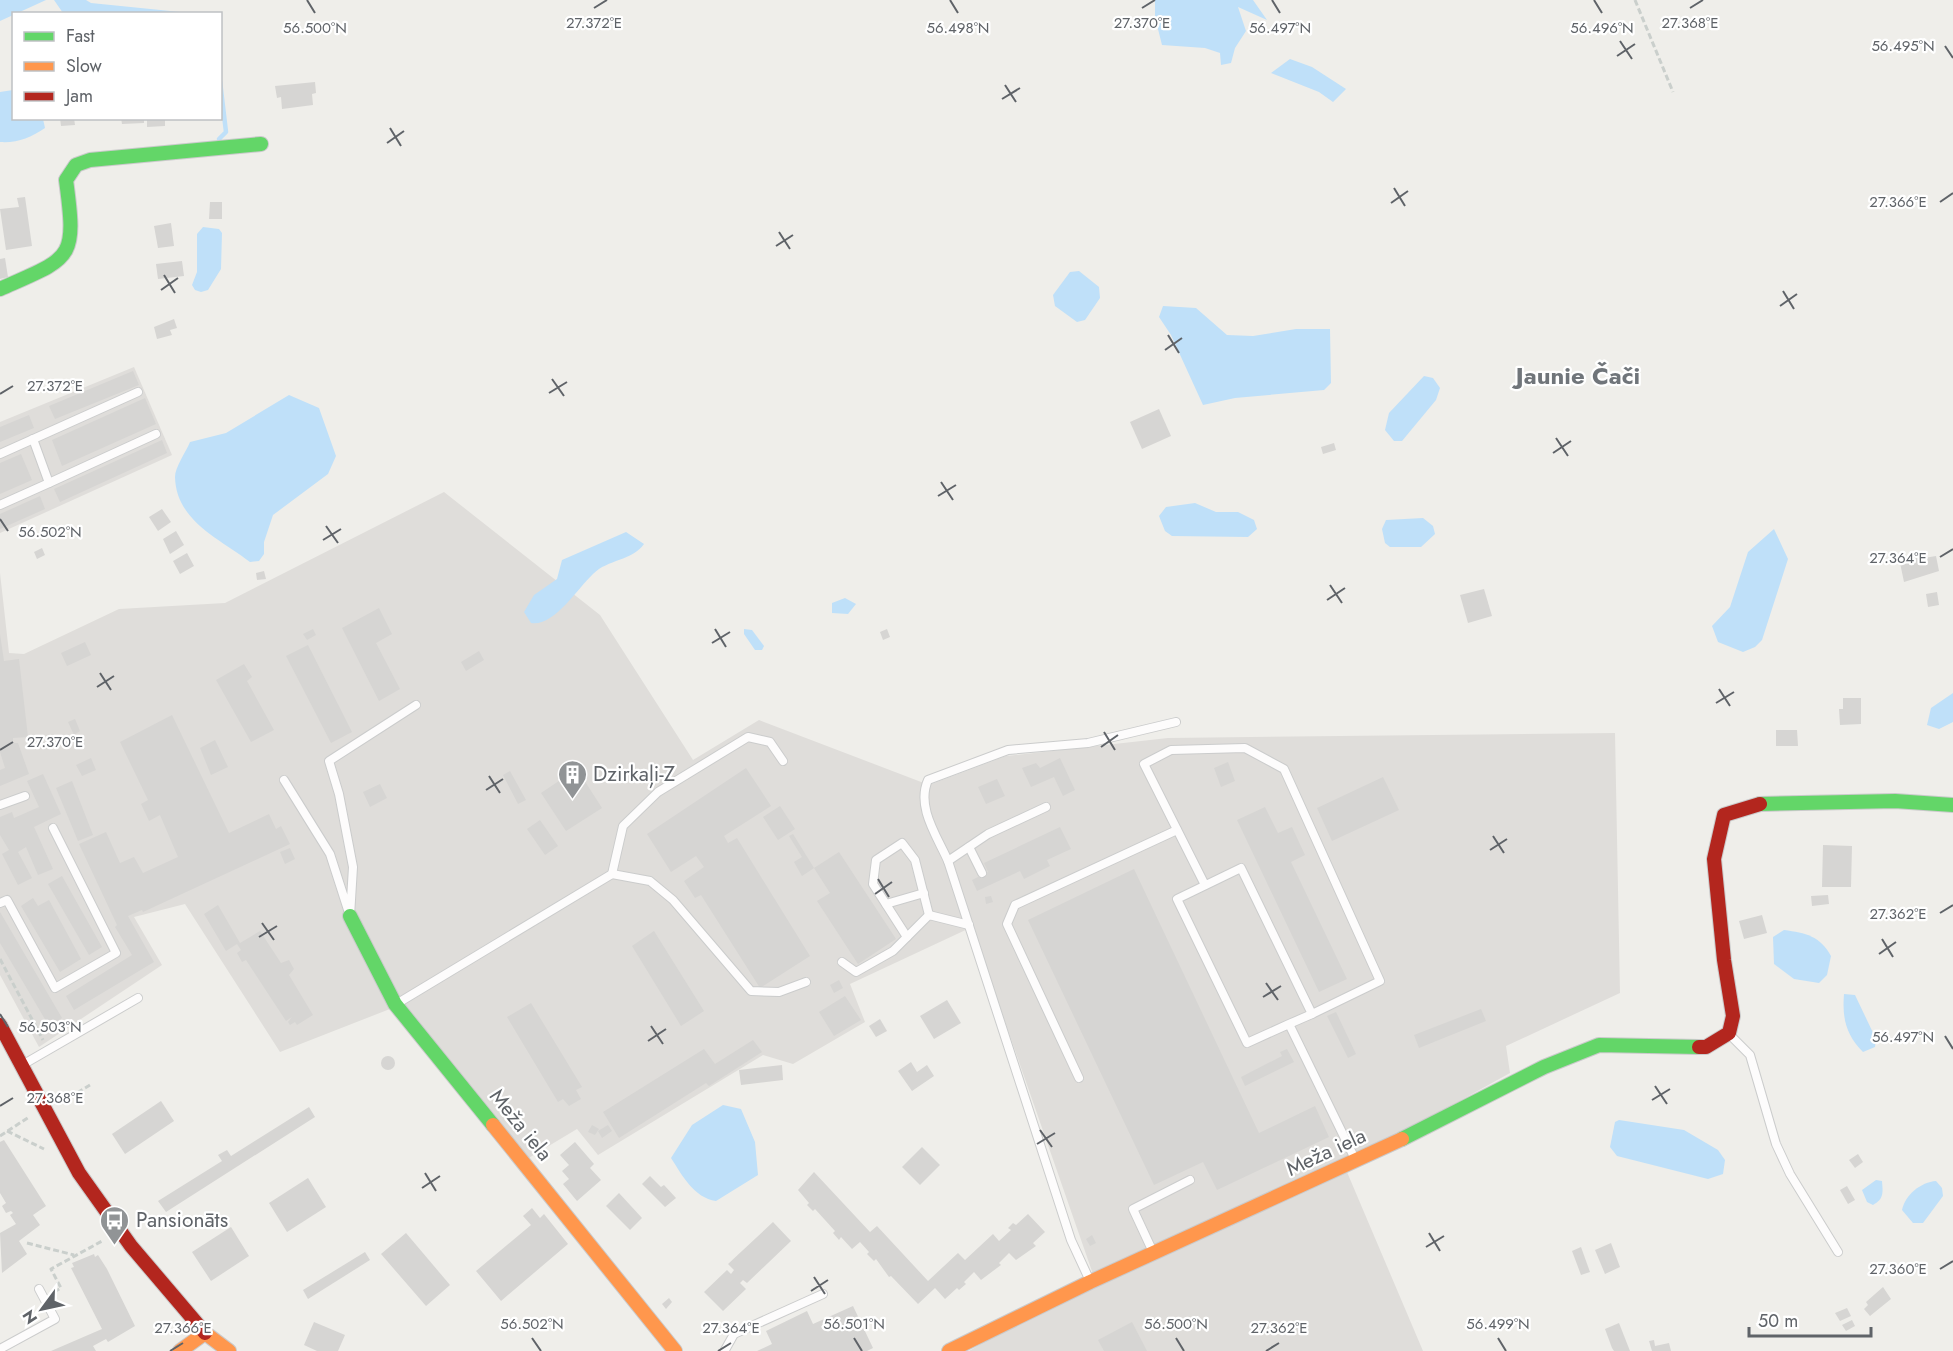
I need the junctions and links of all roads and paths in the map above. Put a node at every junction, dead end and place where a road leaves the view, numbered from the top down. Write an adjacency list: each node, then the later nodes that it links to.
1 (1635, 0): 2 (path)
2 (1673, 92)
3 (261, 144): 4 (street)
4 (0, 289)
5 (138, 392): 7 (lane)
6 (156, 434): 9 (lane)
7 (33, 439): 8 (lane); 9 (lane)
8 (0, 454)
9 (49, 483): 10 (lane)
10 (0, 505)
11 (416, 705): 30 (lane)
12 (1176, 722): 22 (lane)
13 (783, 761): 24 (lane)
14 (284, 780): 30 (lane)
15 (25, 796): 16 (lane)
16 (0, 805)
17 (1953, 805): 41 (street)
18 (1046, 807): 21 (lane)
19 (52, 828): 27 (lane)
20 (1177, 830): 25 (lane); 38 (lane); 44 (lane)
21 (969, 847): 22 (lane); 23 (lane)
22 (948, 861): 31 (lane)
23 (982, 873)
24 (612, 874): 35 (lane); 37 (lane)
25 (1205, 885): 38 (lane); 39 (lane)
26 (924, 893): 28 (lane); 28 (lane); 29 (lane)
27 (0, 903)
28 (886, 904): 32 (lane)
29 (929, 915): 31 (lane); 32 (lane)
30 (350, 916): 37 (street, Meža iela)
31 (969, 925): 57 (lane)
32 (907, 937): 34 (lane)
33 (0, 959): 42 (path)
34 (842, 962)
35 (806, 982)
36 (138, 998): 42 (lane)
37 (395, 1004): 64 (street, Meža iela)
38 (1312, 1014): 39 (lane)
39 (1289, 1024): 50 (lane)
40 (0, 1025): 43 (street)
41 (1729, 1033): 50 (street, Meža iela); 54 (lane)
42 (48, 1050): 43 (lane)
43 (21, 1065): 46 (street)
44 (1079, 1078)
45 (90, 1085): 46 (path)
46 (44, 1110): 47 (path); 60 (street)
47 (7, 1131): 48 (path); 49 (path)
48 (0, 1136)
49 (49, 1151)
50 (1356, 1162): 55 (street, Meža iela)
51 (1190, 1180): 55 (lane)
52 (105, 1239): 56 (path)
53 (27, 1243): 56 (path)
54 (1838, 1252)
55 (1154, 1253): 57 (street, Meža iela)
56 (76, 1256): 58 (path)
57 (1090, 1282): 66 (street, Meža iela)
58 (41, 1294): 61 (lane)
59 (823, 1294): 65 (lane)
60 (205, 1333): 62 (street); 63 (street)
61 (0, 1349)
62 (180, 1351)
63 (229, 1351)
64 (675, 1351)
65 (724, 1351)
66 (949, 1351)

